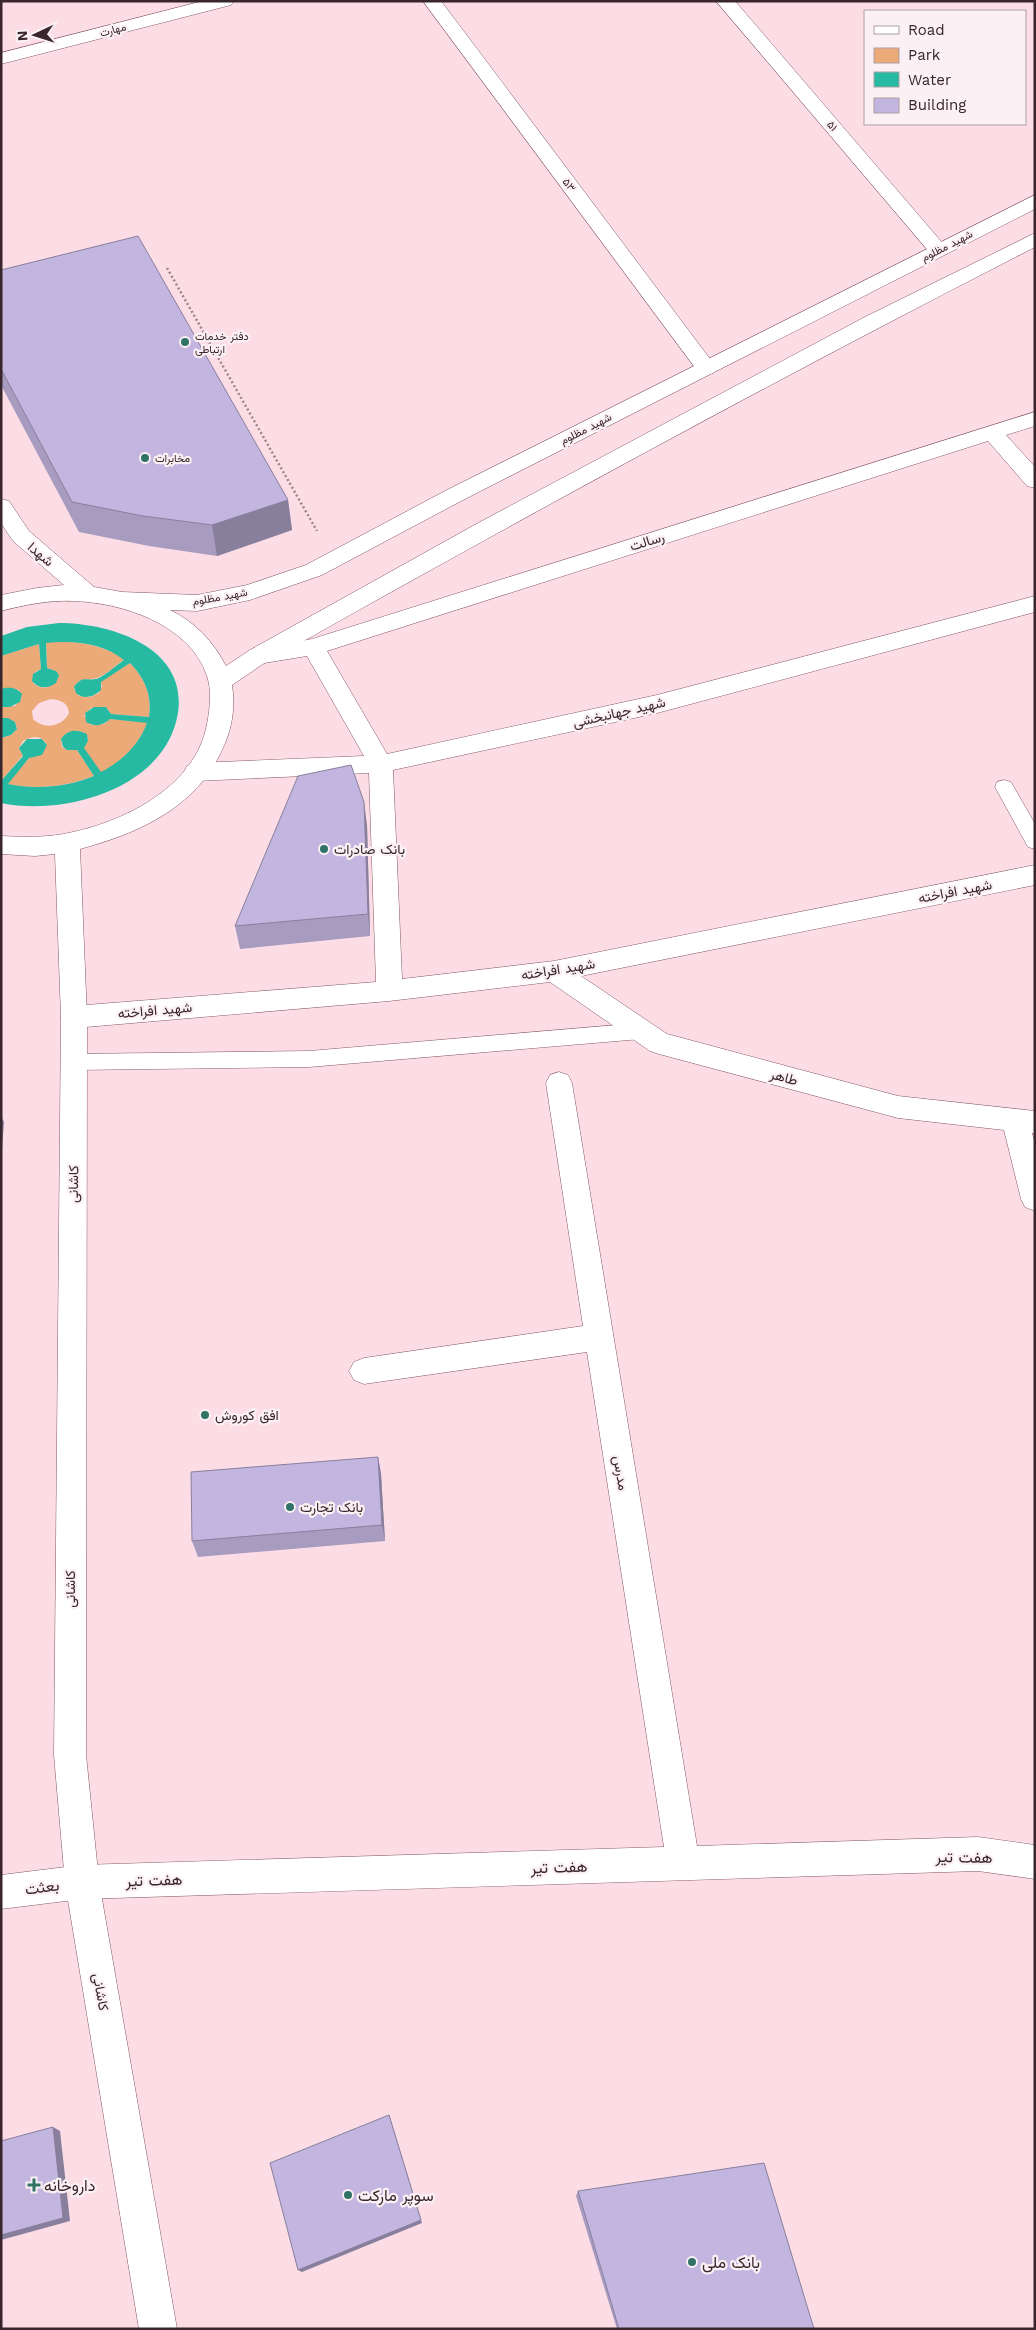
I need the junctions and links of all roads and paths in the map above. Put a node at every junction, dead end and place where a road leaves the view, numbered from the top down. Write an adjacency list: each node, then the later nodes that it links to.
1 (225, 1): 4 (street, مهارت)
2 (432, 1): 11 (street, ۵۳)
3 (725, 1): 7 (street, ۵۱)
4 (1, 59)
5 (1035, 201): 7 (street, شهید مظلوم)
6 (1035, 239): 10 (street)
7 (938, 250): 9 (street, شهید مظلوم)
8 (167, 268): 16 (path)
9 (842, 299): 10 (street); 11 (street, شهید مظلوم)
10 (872, 322): 22 (street)
11 (706, 368): 16 (street, شهید مظلوم)
12 (1035, 419): 13 (street, رسالت)
13 (992, 433): 14 (street); 21 (street, رسالت)
14 (1035, 481)
15 (1, 506): 17 (street, شهدا)
16 (334, 560): 18 (street, شهید مظلوم)
17 (89, 595): 18 (street); 19 (street)
18 (122, 600): 23 (street)
19 (1, 603)
20 (1035, 604): 24 (street, شهید جهانبخشی)
21 (313, 647): 22 (street, رسالت); 24 (street)
22 (258, 656): 23 (street)
23 (219, 682): 25 (street)
24 (380, 764): 25 (street, شهید جهانبخشی); 32 (street)
25 (196, 772): 28 (street)
26 (1004, 787): 27 (lane)
27 (1035, 842)
28 (67, 843): 29 (street); 33 (street, کاشانی)
29 (1, 845)
30 (1035, 875): 31 (street, شهید افراخته)
31 (554, 971): 32 (street, شهید افراخته); 34 (street, طاهر)
32 (389, 991): 33 (street, شهید افراخته)
33 (74, 1017): 35 (street, کاشانی)
34 (641, 1031): 35 (lane); 37 (street, طاهر)
35 (74, 1062): 43 (street, کاشانی)
36 (559, 1084): 39 (street, مدرس)
37 (1025, 1121): 38 (street)
38 (1035, 1199)
39 (599, 1337): 40 (street); 42 (street, مدرس)
40 (364, 1372)
41 (1035, 1862): 42 (street, هفت تیر)
42 (683, 1863): 43 (street, هفت تیر)
43 (82, 1882): 44 (street, بعثت); 45 (street, کاشانی)
44 (1, 1892)
45 (158, 2329)

